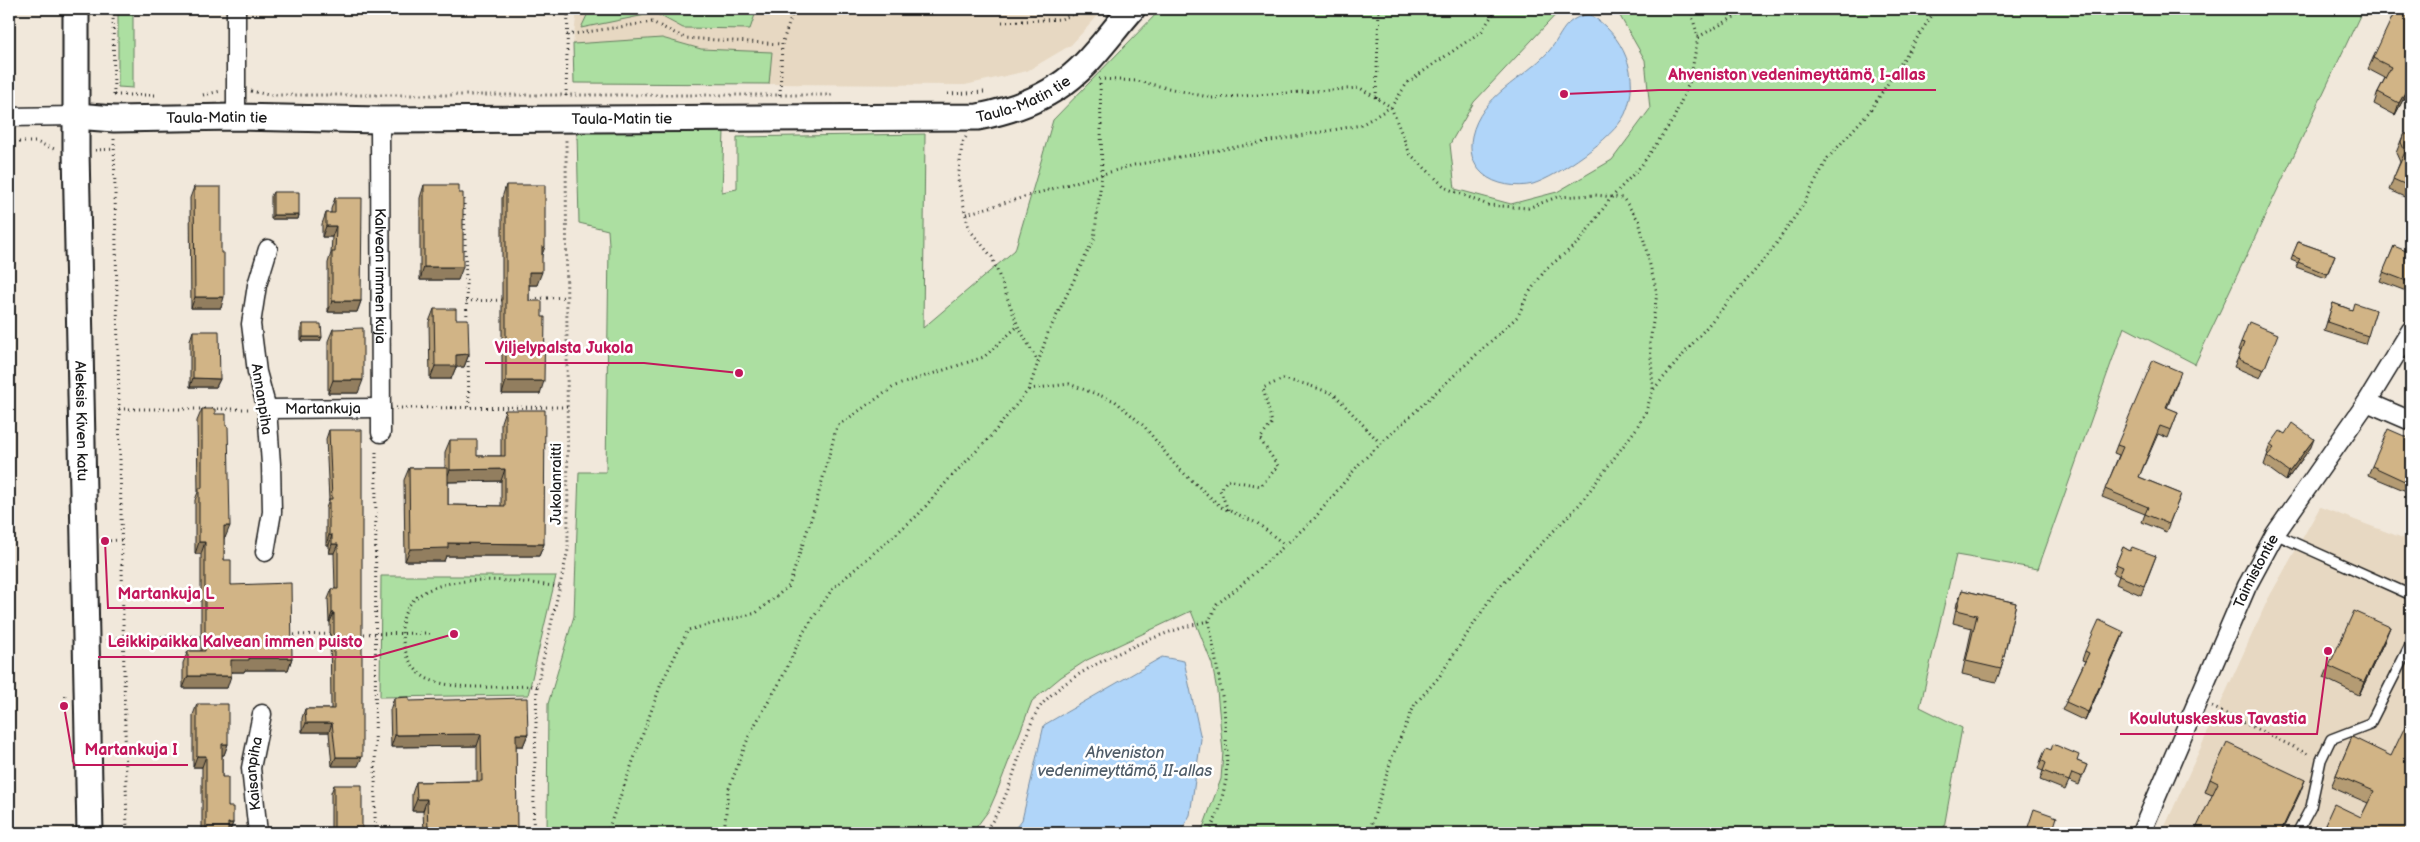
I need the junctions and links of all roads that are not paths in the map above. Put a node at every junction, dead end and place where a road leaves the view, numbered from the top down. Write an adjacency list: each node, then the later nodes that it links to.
1 (76, 9): 4 (street, Aleksis Kiven katu)
2 (236, 9): 6 (street)
3 (1131, 10): 7 (street, Taula-Matin tie)
4 (76, 116): 5 (street); 6 (street, Taula-Matin tie); 20 (street, Aleksis Kiven katu)
5 (9, 117)
6 (236, 117): 7 (street, Taula-Matin tie)
7 (380, 120): 11 (street, Kalvean immen kuja)
8 (268, 249): 12 (street, Annanpiha)
9 (2411, 330): 10 (street, Taimistontie)
10 (2367, 402): 13 (street); 15 (street, Taimistontie)
11 (381, 408): 12 (street, Martankuja); 14 (street, Kalvean immen kuja)
12 (267, 409): 16 (street, Annanpiha)
13 (2411, 421)
14 (381, 434)
15 (2275, 534): 17 (lane); 22 (street, Taimistontie)
16 (265, 552)
17 (2411, 595)
18 (2411, 643): 23 (lane)
19 (262, 714): 21 (street, Kaisanpiha)
20 (90, 833)
21 (258, 833)
22 (2141, 833)
23 (2297, 833)

